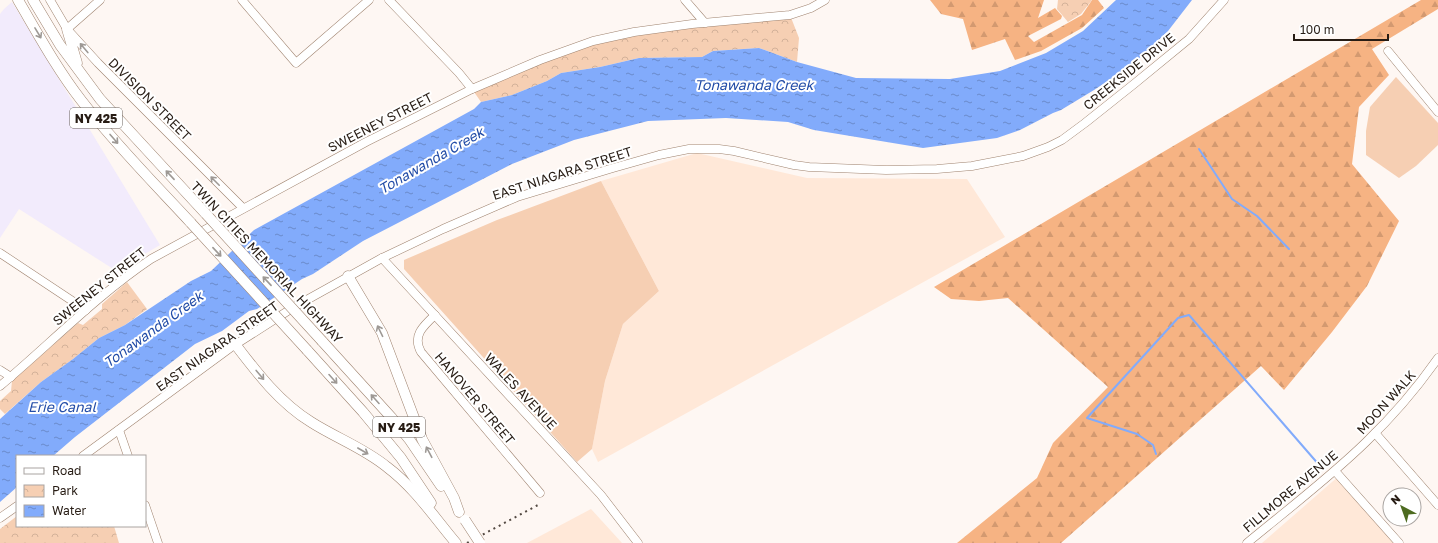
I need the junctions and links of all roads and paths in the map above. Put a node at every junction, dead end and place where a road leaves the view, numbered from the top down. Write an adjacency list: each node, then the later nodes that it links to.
1 (18, 0): 41 (main road, NY 425, one-way to 41, bridge)
2 (32, 0): 14 (main road, TWIN CITIES MEMORIAL HIGHWAY / NY 425)
3 (50, 0): 12 (street, DIVISION STREET)
4 (100, 0): 12 (street)
5 (242, 0): 6 (street)
6 (369, 0)
7 (390, 0): 15 (street)
8 (685, 0): 11 (street)
9 (825, 0): 11 (street, SWEENEY STREET)
10 (1224, 0): 17 (street, CREEKSIDE DRIVE)
11 (705, 23): 15 (street, SWEENEY STREET)
12 (67, 29): 14 (main road); 18 (street, DIVISION STREET, one-way to 12)
13 (1388, 51): 16 (street)
14 (80, 73): 39 (main road, TWIN CITIES MEMORIAL HIGHWAY / NY 425, one-way to 14, bridge)
15 (472, 89): 18 (street, SWEENEY STREET)
16 (1438, 112)
17 (1041, 150): 20 (street, EAST NIAGARA STREET)
18 (243, 208): 22 (street, SWEENEY STREET)
19 (0, 253): 22 (street)
20 (382, 258): 21 (street, EAST NIAGARA STREET); 23 (street, WALES AVENUE)
21 (348, 276): 24 (street, EAST NIAGARA STREET); 39 (main road, one-way to 21)
22 (86, 310): 27 (street, SWEENEY STREET)
23 (435, 315): 35 (street, HANOVER STREET); 45 (street, WALES AVENUE)
24 (235, 344): 29 (street, EAST NIAGARA STREET); 41 (main road, one-way to 41)
25 (1438, 358): 30 (street, MOON WALK)
26 (0, 370): 27 (street)
27 (10, 377): 28 (street, SWEENEY STREET)
28 (0, 386)
29 (119, 430): 31 (street, EAST NIAGARA STREET); 32 (street)
30 (1375, 433): 33 (street, MOON WALK); 36 (street)
31 (85, 455)
32 (128, 455)
33 (1349, 458): 34 (street, FILLMORE AVENUE)
34 (1335, 471): 46 (street, FILLMORE AVENUE); 47 (street)
35 (540, 493)
36 (1438, 505)
37 (16, 507): 40 (street)
38 (146, 508): 42 (street)
39 (459, 512): 44 (main road, TWIN CITIES MEMORIAL HIGHWAY / NY 425, bridge)
40 (0, 518)
41 (447, 530): 43 (main road)
42 (158, 543)
43 (457, 543)
44 (480, 543)
45 (638, 543)
46 (1247, 543)
47 (1399, 543)

